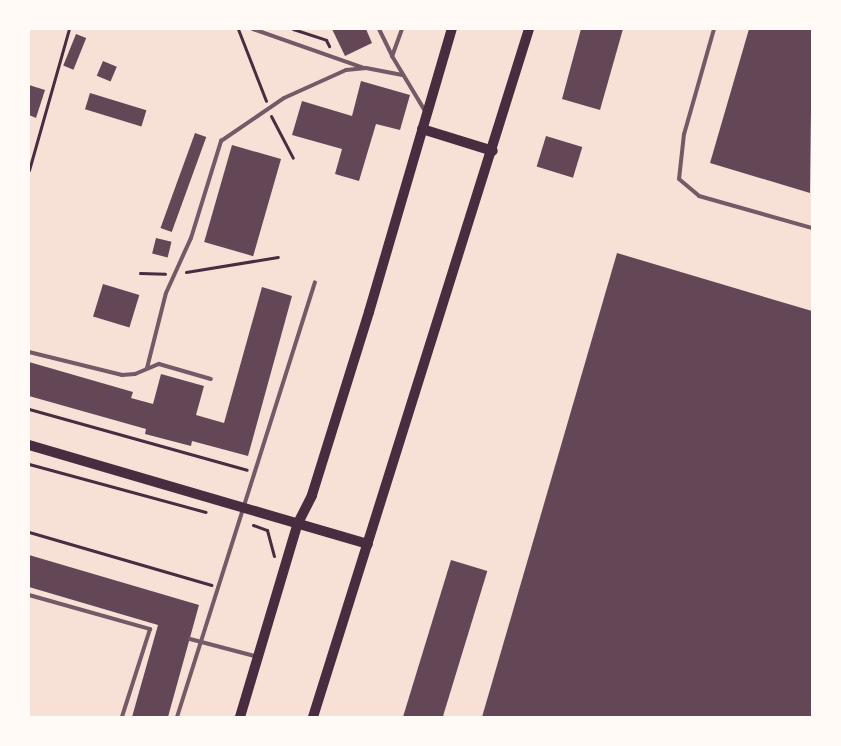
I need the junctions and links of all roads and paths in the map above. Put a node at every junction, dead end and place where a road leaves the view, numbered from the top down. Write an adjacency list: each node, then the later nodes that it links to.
1 (69, 29): 17 (path)
2 (238, 29): 12 (path)
3 (253, 29): 10 (lane)
4 (379, 29): 9 (lane)
5 (402, 29): 9 (lane)
6 (452, 29): 13 (main road)
7 (529, 29): 15 (main road)
8 (714, 29): 18 (lane)
9 (392, 56): 11 (lane)
10 (366, 68): 11 (lane); 12 (lane)
11 (402, 75): 13 (lane)
12 (269, 108): 16 (path); 21 (lane)
13 (427, 114): 14 (main road)
14 (422, 129): 15 (main road); 33 (main road)
15 (493, 151): 35 (main road)
16 (293, 158)
17 (29, 170)
18 (812, 228)
19 (278, 257): 21 (path)
20 (140, 273): 21 (path)
21 (174, 274): 24 (lane)
22 (315, 282): 29 (lane)
23 (29, 352): 24 (lane)
24 (147, 368): 25 (lane)
25 (211, 379)
26 (29, 409): 29 (path)
27 (29, 445): 30 (main road)
28 (29, 464): 31 (path)
29 (256, 473): 30 (lane)
30 (246, 507): 32 (lane); 33 (main road)
31 (211, 513)
32 (239, 520): 36 (path); 37 (lane)
33 (298, 523): 35 (main road); 43 (main road)
34 (29, 532): 37 (path)
35 (368, 544): 47 (main road)
36 (274, 566)
37 (217, 586): 42 (lane)
38 (29, 595): 39 (lane)
39 (150, 629): 40 (lane); 44 (lane)
40 (156, 630)
41 (190, 639): 42 (lane)
42 (200, 642): 43 (lane); 45 (lane)
43 (258, 657): 46 (main road)
44 (122, 717)
45 (177, 717)
46 (240, 717)
47 (312, 717)

